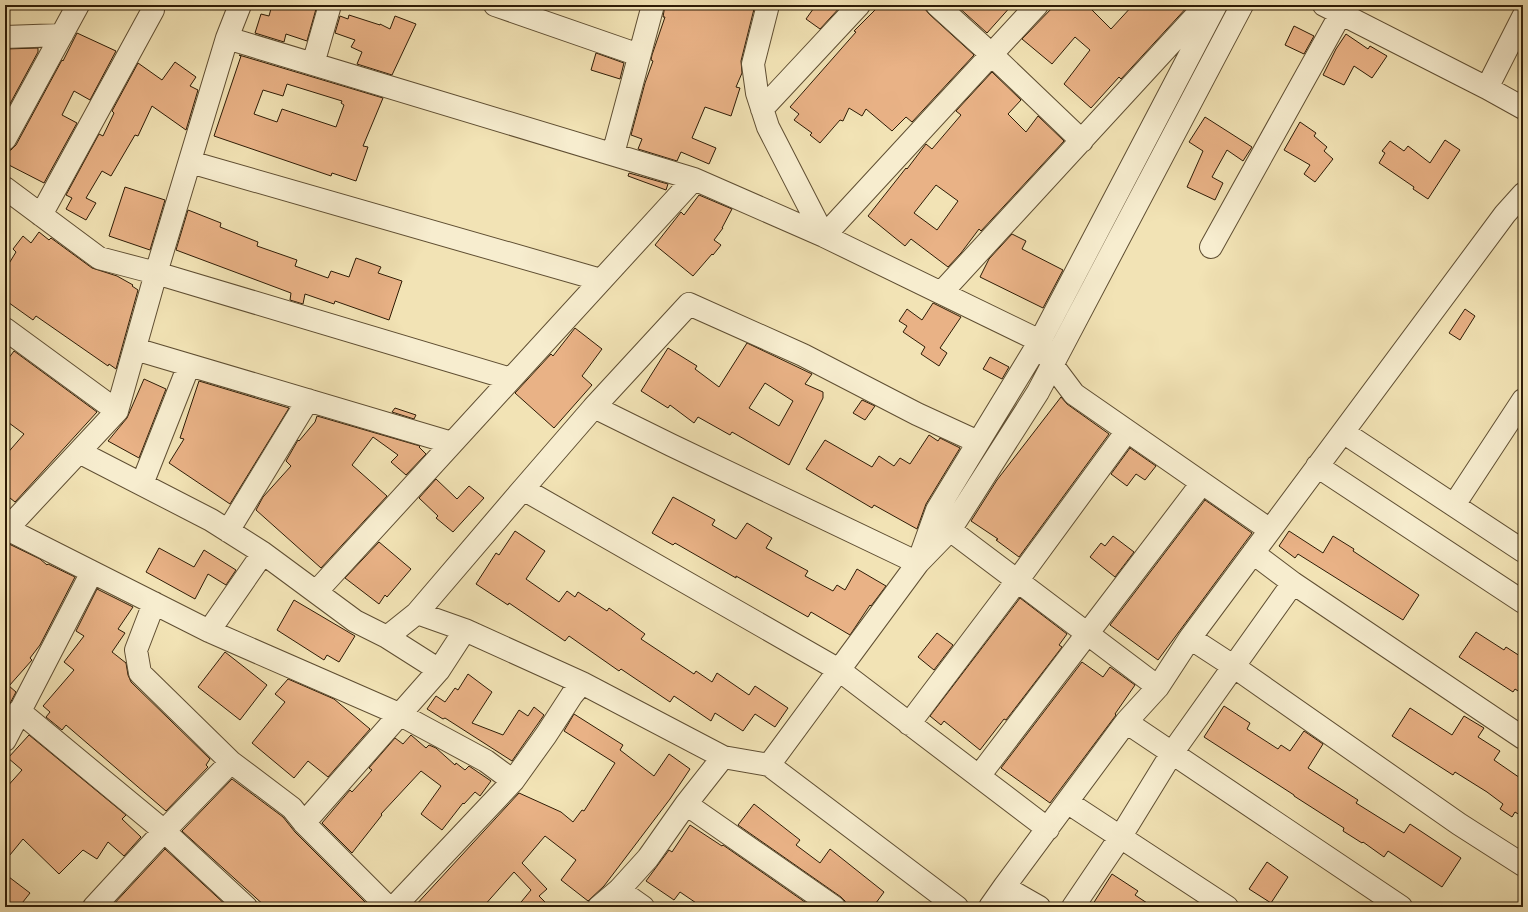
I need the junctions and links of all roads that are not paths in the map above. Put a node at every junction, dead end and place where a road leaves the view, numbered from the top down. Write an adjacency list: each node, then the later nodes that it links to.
1 (78, 5): 16 (street)
2 (240, 5): 18 (street)
3 (330, 5): 21 (street)
4 (495, 5): 20 (street)
5 (653, 5): 20 (street)
6 (768, 5): 24 (street)
7 (859, 5): 24 (street)
8 (937, 5): 19 (street)
9 (1037, 5): 19 (street)
10 (1206, 5): 26 (street)
11 (1216, 5): 40 (street)
12 (1242, 5): 43 (street)
13 (153, 10): 32 (street)
14 (1332, 10): 22 (street); 35 (street)
15 (1523, 17): 22 (street)
16 (62, 35): 17 (street); 25 (street)
17 (5, 37)
18 (228, 38): 21 (street); 28 (street)
19 (991, 54): 26 (street); 34 (street)
20 (639, 55): 27 (street)
21 (313, 64): 27 (street)
22 (1487, 88): 23 (street)
23 (1523, 108)
24 (762, 110): 34 (street)
25 (5, 140)
26 (1082, 141): 38 (street)
27 (613, 154): 29 (street)
28 (190, 162): 36 (street); 37 (street)
29 (694, 179): 34 (street); 37 (street)
30 (5, 188): 32 (street)
31 (1523, 194): 33 (street)
32 (41, 215): 36 (street)
33 (1514, 216): 51 (street)
34 (824, 236): 38 (street)
35 (1211, 247)
36 (156, 273): 41 (street); 44 (street)
37 (601, 280): 44 (street)
38 (941, 293): 40 (street)
39 (8, 337): 48 (street)
40 (1040, 341): 43 (street); 53 (street)
41 (135, 349): 42 (street); 48 (street)
42 (189, 365): 45 (street); 57 (street)
43 (1053, 366): 50 (street); 61 (street)
44 (510, 378): 52 (street)
45 (308, 400): 52 (street); 63 (street)
46 (1523, 400): 49 (street)
47 (594, 407): 53 (street); 58 (street); 67 (street)
48 (118, 411): 54 (street)
49 (1515, 428): 59 (street)
50 (1127, 431): 56 (street); 69 (street)
51 (1343, 432): 55 (street); 59 (street)
52 (452, 442): 71 (street)
53 (978, 442): 67 (street)
54 (79, 452): 57 (street); 60 (street)
55 (1317, 466): 62 (street); 72 (street)
56 (1202, 483): 62 (street); 77 (street)
57 (142, 484): 63 (street)
58 (523, 489): 74 (street); 82 (street)
59 (1454, 505): 64 (street)
60 (6, 530): 68 (street)
61 (950, 530): 67 (street); 69 (street)
62 (1270, 530): 66 (street)
63 (228, 531): 65 (street)
64 (1523, 552)
65 (263, 553): 71 (street); 76 (street)
66 (1253, 553): 70 (street); 79 (street)
67 (918, 564): 82 (street)
68 (92, 572): 73 (street); 85 (street)
69 (1017, 581): 77 (street); 88 (street)
70 (1294, 583): 80 (street); 89 (street)
71 (316, 592): 78 (street)
72 (1523, 602)
73 (154, 603): 76 (street); 93 (street)
74 (418, 613): 75 (street); 78 (street)
75 (465, 630): 81 (street); 83 (street)
76 (209, 631): 86 (street)
77 (1087, 634): 84 (street); 95 (street)
78 (387, 638): 81 (street)
79 (1190, 638): 80 (street); 84 (street)
80 (1234, 666): 91 (street); 103 (street)
81 (439, 670): 86 (street)
82 (840, 670): 88 (street); 94 (street)
83 (582, 683): 92 (street); 96 (street)
84 (1158, 687): 87 (street)
85 (19, 711): 90 (street); 101 (street)
86 (399, 714): 96 (street); 99 (street)
87 (1126, 722): 91 (street); 97 (street)
88 (909, 724): 95 (street)
89 (1523, 738)
90 (5, 740)
91 (1172, 753): 102 (street); 118 (street)
92 (723, 757): 94 (street); 98 (street)
93 (231, 762): 99 (street); 101 (street)
94 (769, 765): 113 (street)
95 (979, 776): 100 (street)
96 (512, 781): 109 (street)
97 (1067, 802): 100 (street); 102 (street)
98 (686, 804): 105 (street); 112 (street)
99 (304, 823): 108 (street)
100 (1048, 829): 104 (street)
101 (164, 831): 106 (street); 107 (street)
102 (1121, 836): 116 (street); 117 (street)
103 (1523, 864)
104 (1004, 886): 114 (street); 115 (street)
105 (619, 890): 110 (street); 111 (street)
106 (94, 907)
107 (245, 907)
108 (388, 907)
109 (394, 907)
110 (598, 907)
111 (643, 907)
112 (834, 907)
113 (957, 907)
114 (990, 907)
115 (1039, 907)
116 (1072, 907)
117 (1227, 907)
118 (1400, 907)

